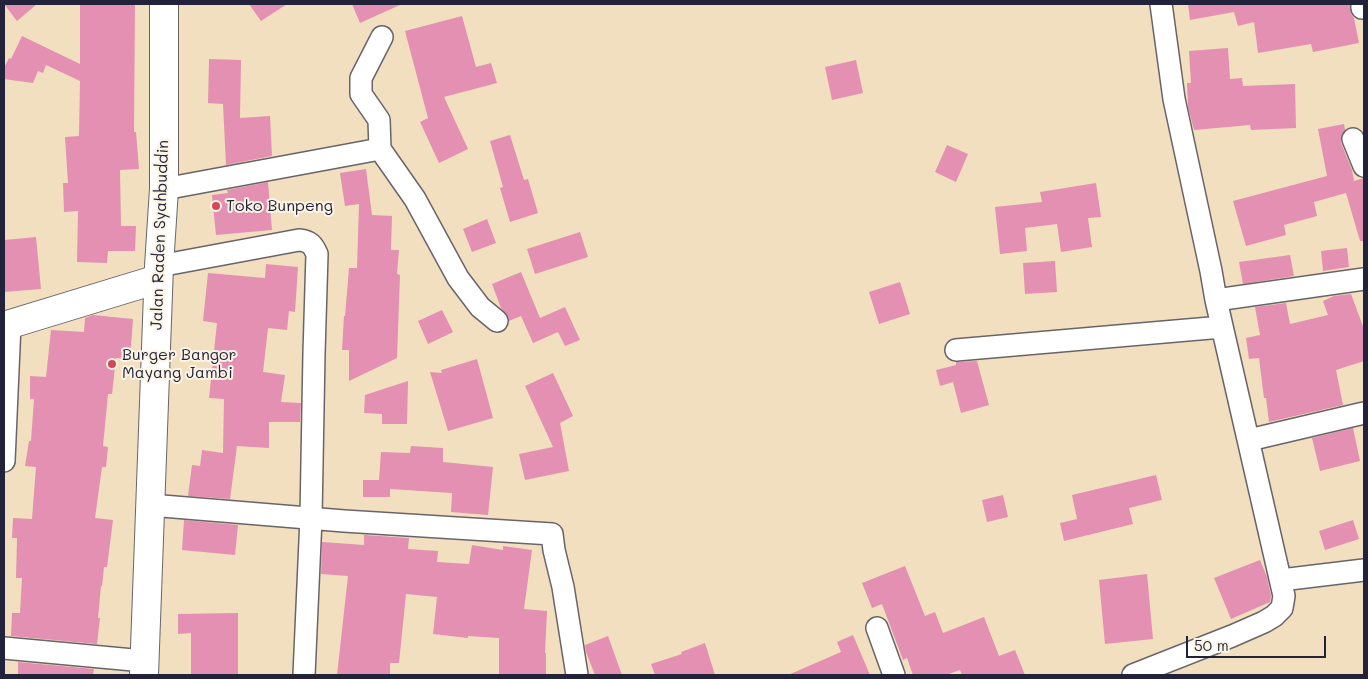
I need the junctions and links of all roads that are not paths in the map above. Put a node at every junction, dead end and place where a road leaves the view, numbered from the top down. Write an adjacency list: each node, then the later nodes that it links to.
1 (164, 4): 7 (main road, Jalan Raden Syahbuddin)
2 (1162, 4): 10 (street)
3 (382, 37): 5 (street)
4 (1353, 138): 6 (street)
5 (380, 148): 7 (street); 11 (street)
6 (1364, 166)
7 (164, 189): 8 (main road, Jalan Raden Syahbuddin)
8 (158, 272): 12 (main road); 18 (main road, Jalan Raden Syahbuddin); 19 (street)
9 (1364, 278): 10 (street)
10 (1216, 300): 13 (street)
11 (497, 321)
12 (7, 325): 17 (street)
13 (1222, 326): 14 (street); 16 (street)
14 (956, 350)
15 (1364, 413): 16 (street)
16 (1249, 440): 21 (street)
17 (4, 461)
18 (150, 505): 19 (street); 24 (main road, Jalan Raden Syahbuddin)
19 (311, 518): 26 (street); 27 (street)
20 (1364, 570): 21 (street)
21 (1281, 580): 25 (street)
22 (877, 628): 28 (street)
23 (4, 648): 24 (street)
24 (144, 668)
25 (1145, 673)
26 (304, 675)
27 (577, 675)
28 (894, 675)

